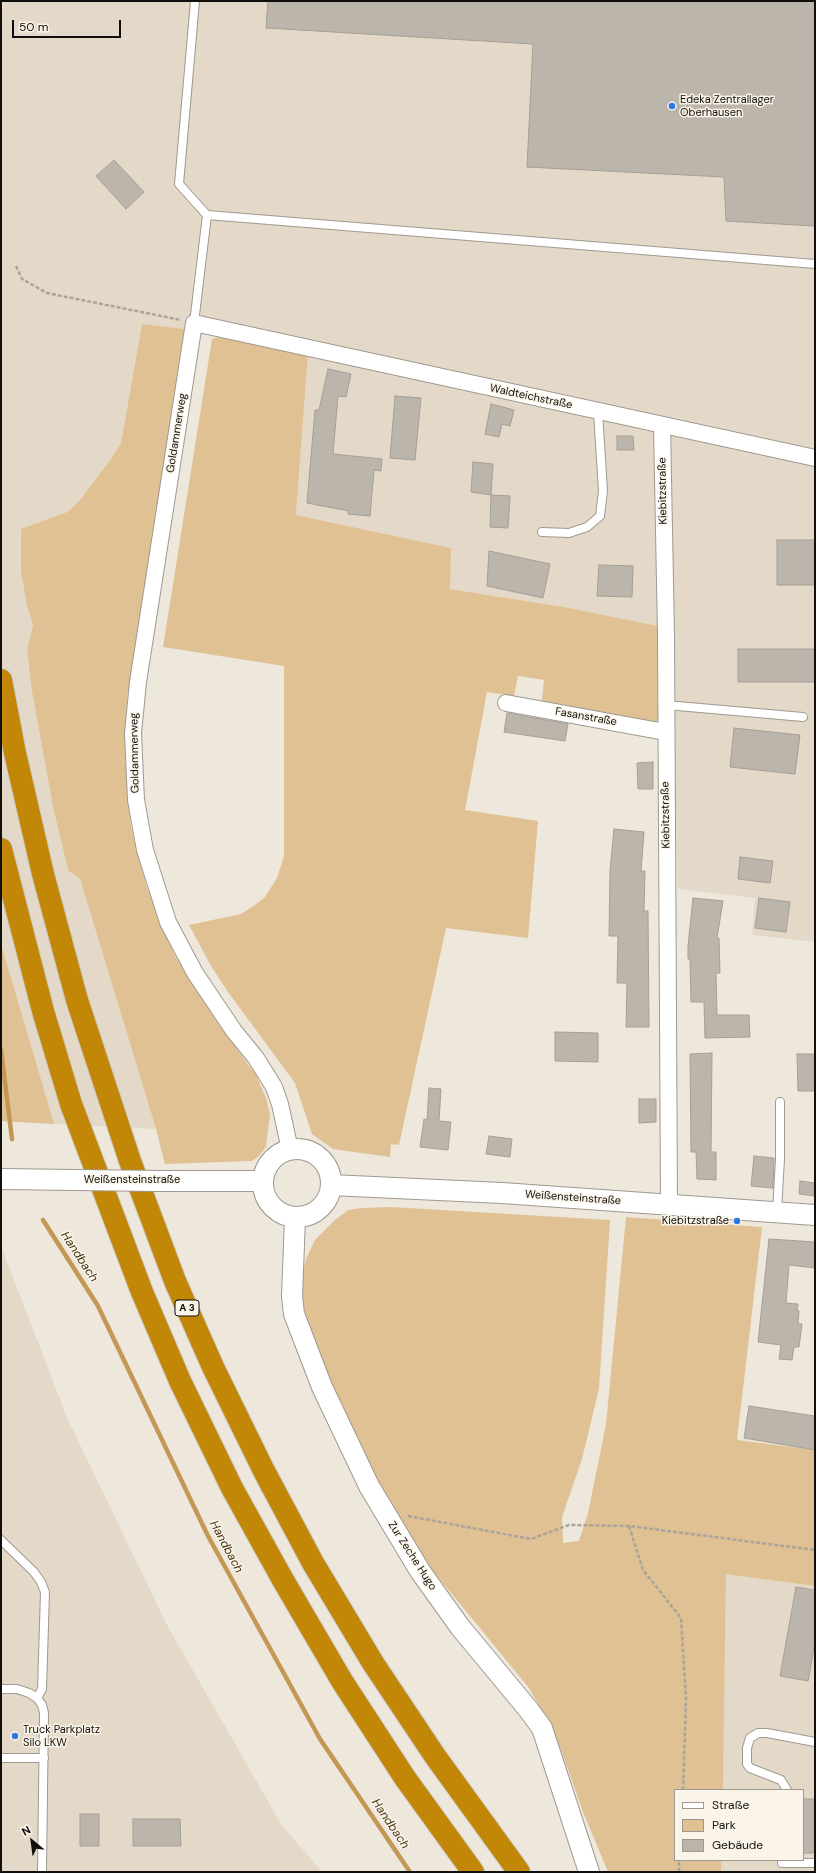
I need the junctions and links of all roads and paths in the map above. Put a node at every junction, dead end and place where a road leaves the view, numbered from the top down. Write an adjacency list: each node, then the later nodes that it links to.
1 (195, 1): 2 (lane)
2 (207, 215): 3 (lane); 5 (lane)
3 (815, 264)
4 (16, 266): 5 (path)
5 (194, 323): 6 (street, Waldteichstraße); 17 (street, Goldammerweg)
6 (598, 412): 7 (street, Waldteichstraße); 9 (lane)
7 (662, 425): 8 (street, Waldteichstraße); 12 (street, Kiebitzstraße)
8 (815, 458)
9 (542, 532)
10 (1, 680): 41 (highway, A 3)
11 (506, 703): 14 (street, Fasanstraße)
12 (666, 705): 13 (lane); 14 (street, Kiebitzstraße)
13 (802, 717)
14 (665, 732): 21 (street, Kiebitzstraße)
15 (1, 849): 40 (highway)
16 (780, 1102): 22 (lane)
17 (290, 1150): 19 (street); 20 (street)
18 (1, 1179): 19 (street, Weißensteinstraße, bridge)
19 (263, 1181): 24 (street)
20 (332, 1185): 21 (street, Weißensteinstraße); 24 (street)
21 (669, 1204): 22 (street, Weißensteinstraße)
22 (777, 1211): 23 (street, Weißensteinstraße)
23 (815, 1215)
24 (295, 1218): 42 (street, Zur Zeche Hugo)
25 (406, 1516): 26 (path)
26 (629, 1526): 28 (path); 34 (path)
27 (1, 1540): 30 (lane)
28 (815, 1550)
29 (1, 1688): 30 (lane)
30 (37, 1698): 33 (lane)
31 (815, 1742): 35 (lane)
32 (1, 1758): 33 (lane)
33 (44, 1758): 39 (lane)
34 (682, 1789)
35 (786, 1789)
36 (679, 1861): 43 (path)
37 (783, 1861): 38 (lane)
38 (815, 1863)
39 (42, 1872)
40 (473, 1872)
41 (519, 1872)
42 (589, 1872)
43 (679, 1872)

